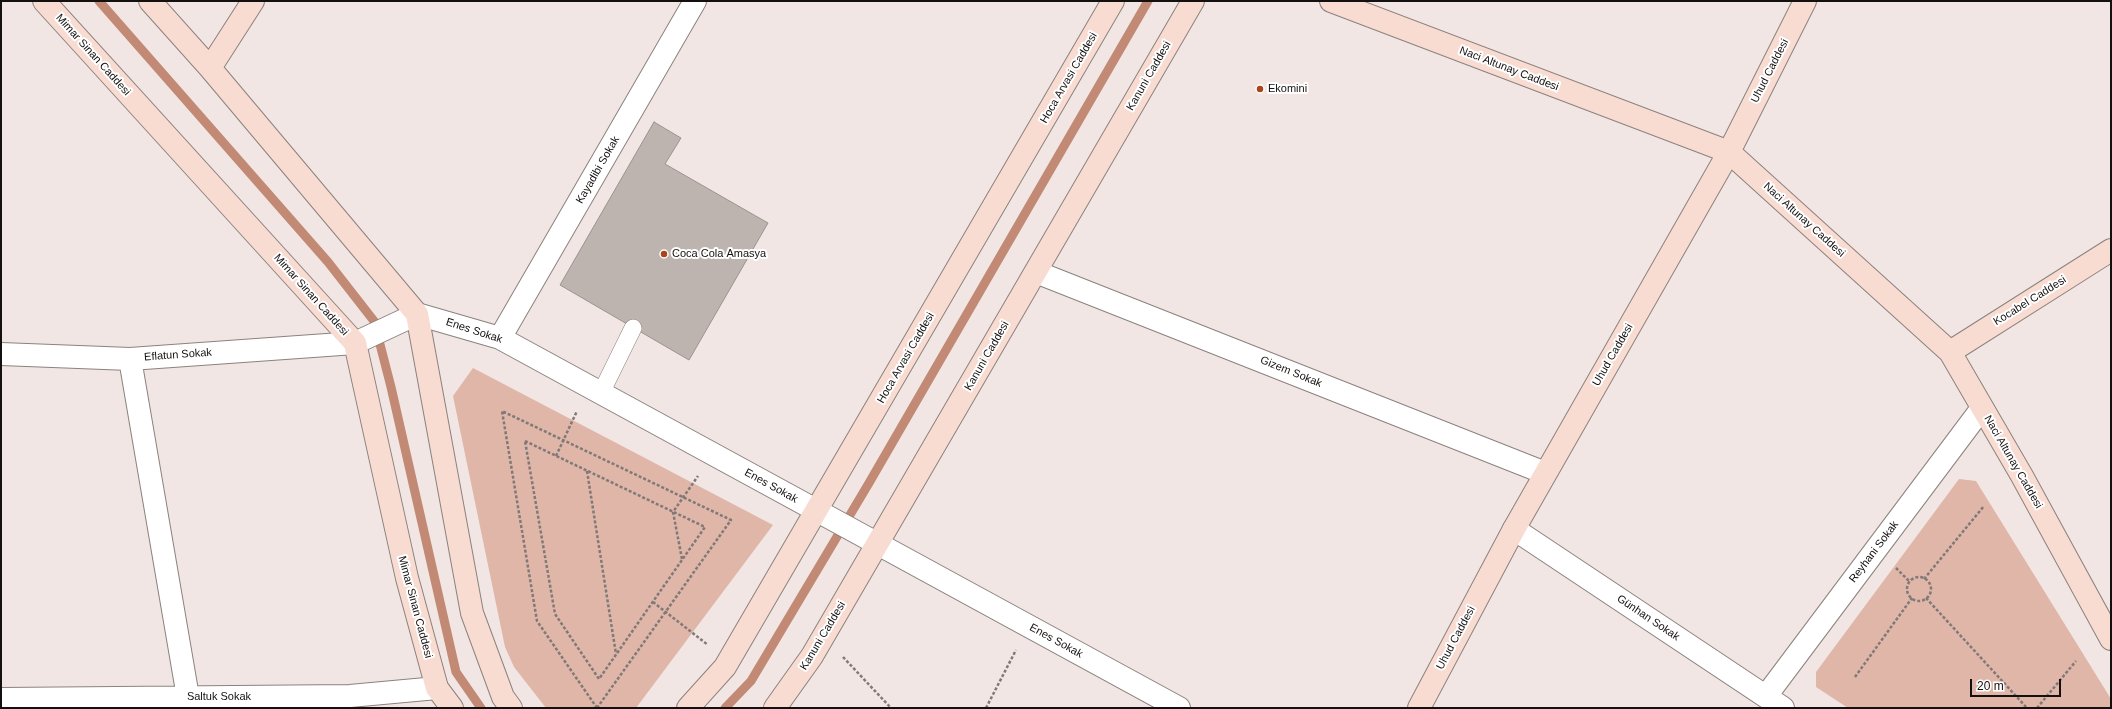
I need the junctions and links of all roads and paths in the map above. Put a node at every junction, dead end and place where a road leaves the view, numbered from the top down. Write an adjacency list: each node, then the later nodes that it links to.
1 (44, 1): 16 (street, Mimar Sinan Caddesi)
2 (150, 1): 9 (street)
3 (253, 1): 9 (street)
4 (695, 1): 15 (street, Kayadibi Sokak)
5 (1113, 1): 29 (street, Hoca Arvasi Caddesi)
6 (1193, 1): 12 (street, Kanuni Caddesi)
7 (1331, 1): 10 (street, Naci Altunay Caddesi)
8 (1805, 1): 10 (street, Uhud Caddesi)
9 (210, 68): 13 (street)
10 (1729, 152): 17 (street, Naci Altunay Caddesi); 26 (street, Uhud Caddesi)
11 (2111, 250): 17 (street, Kocabel Caddesi)
12 (1036, 272): 26 (street, Gizem Sokak); 32 (street, Kanuni Caddesi)
13 (416, 314): 15 (street, Enes Sokak); 16 (street); 52 (street)
14 (633, 328): 20 (lane)
15 (500, 338): 20 (street, Enes Sokak)
16 (355, 343): 19 (street, Eflatun Sokak); 46 (street, Mimar Sinan Caddesi)
17 (1950, 352): 21 (street, Naci Altunay Caddesi)
18 (1, 354): 19 (street, Eflatun Sokak)
19 (130, 359): 47 (street)
20 (594, 390): 22 (path); 23 (street, Enes Sokak)
21 (1982, 408): 41 (street, Naci Altunay Caddesi); 50 (street, Reyhani Sokak)
22 (563, 440): 24 (path); 27 (path); 53 (path)
23 (713, 454): 27 (path); 29 (street, Enes Sokak)
24 (556, 456): 25 (path); 42 (path)
25 (586, 470): 30 (path); 42 (path)
26 (1545, 473): 31 (street, Uhud Caddesi)
27 (683, 497): 30 (path); 38 (path)
28 (1984, 506): 34 (path)
29 (817, 511): 32 (street, Enes Sokak); 44 (street, Hoca Arvasi Caddesi)
30 (673, 512): 33 (path); 33 (path)
31 (1514, 529): 50 (street, Günhan Sokak); 59 (street, Uhud Caddesi)
32 (877, 544): 39 (street, Enes Sokak); 40 (street, Kanuni Caddesi)
33 (682, 560): 37 (path)
34 (1924, 578): 35 (path); 36 (path)
35 (1912, 598): 36 (path); 45 (path)
36 (1926, 598): 60 (path)
37 (653, 602): 38 (path); 42 (path)
38 (666, 612): 44 (path); 53 (path)
39 (1028, 626): 57 (path); 58 (street, Enes Sokak)
40 (824, 636): 55 (street, Kanuni Caddesi); 56 (path)
41 (2111, 639)
42 (616, 654)
43 (2076, 661): 61 (path)
44 (729, 662): 54 (street, Hoca Arvasi Caddesi)
45 (1855, 677)
46 (437, 688): 49 (street, Saltuk Sokak); 51 (street, Mimar Sinan Caddesi)
47 (188, 697): 48 (street, Saltuk Sokak); 49 (street, Saltuk Sokak)
48 (1, 699)
49 (344, 702)
50 (1774, 702)
51 (452, 708)
52 (511, 708)
53 (597, 708)
54 (688, 708)
55 (775, 708)
56 (891, 708)
57 (986, 708)
58 (1179, 708)
59 (1420, 708)
60 (2028, 708)
61 (2037, 708)

